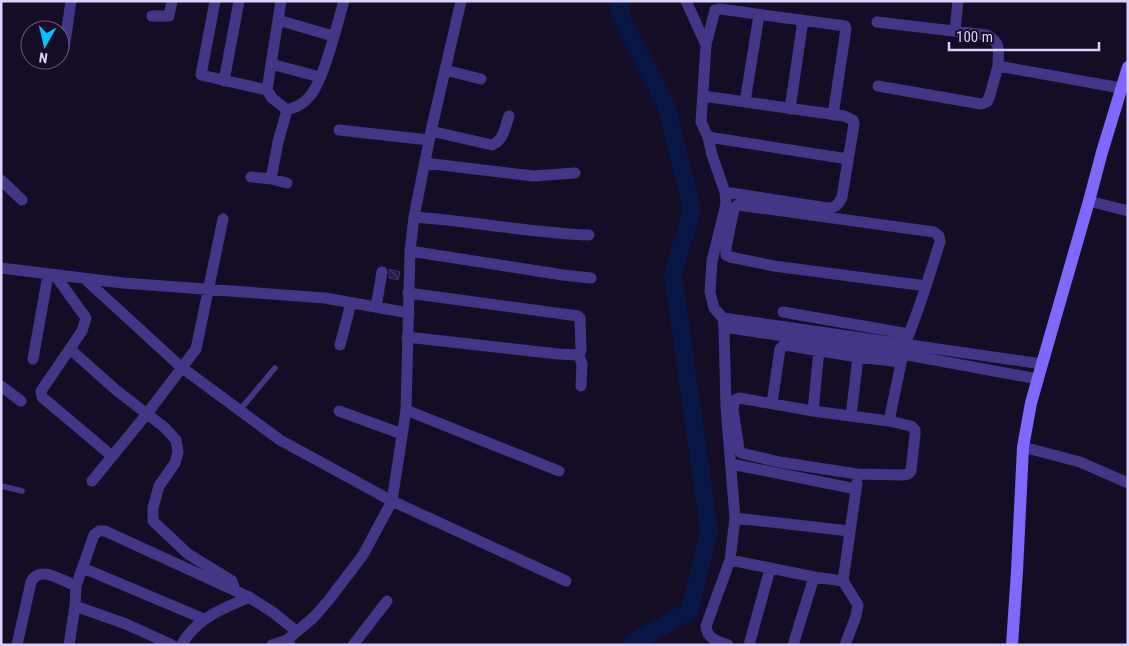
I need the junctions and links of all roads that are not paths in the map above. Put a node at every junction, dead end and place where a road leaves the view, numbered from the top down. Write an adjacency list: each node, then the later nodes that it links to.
1 (71, 1): 12 (street)
2 (172, 1): 11 (street)
3 (216, 1): 25 (street)
4 (239, 1): 25 (street)
5 (281, 1): 13 (street)
6 (344, 1): 17 (street)
7 (461, 1): 22 (street)
8 (686, 1): 18 (street)
9 (958, 1): 16 (street)
10 (759, 15): 14 (street); 18 (street); 30 (street)
11 (152, 16)
12 (68, 20)
13 (278, 20): 17 (street); 19 (street)
14 (803, 20): 31 (street); 33 (street)
15 (877, 22): 16 (street)
16 (955, 30): 20 (street)
17 (333, 36): 23 (street)
18 (706, 45): 29 (street)
19 (271, 64): 23 (street); 28 (street)
20 (998, 66): 26 (street); 27 (street)
21 (1128, 67): 27 (street)
22 (445, 70): 24 (street); 36 (street)
23 (320, 77): 32 (street)
24 (481, 79)
25 (224, 81): 28 (street)
26 (878, 86)
27 (1121, 88): 47 (street)
28 (268, 90): 32 (street)
29 (703, 96): 30 (street); 37 (street)
30 (745, 102): 31 (street)
31 (790, 109): 33 (street)
32 (287, 110): 42 (street)
33 (833, 115): 38 (street)
34 (509, 116): 36 (street)
35 (339, 130): 36 (street)
36 (430, 136): 39 (street)
37 (708, 137): 38 (street); 45 (street)
38 (848, 159): 45 (street)
39 (425, 164): 40 (street); 49 (street)
40 (575, 173)
41 (251, 177): 42 (street)
42 (271, 179): 44 (street)
43 (1, 180): 46 (street)
44 (287, 183)
45 (725, 192): 65 (street)
46 (22, 200)
47 (1089, 201): 48 (street); 76 (street)
48 (1128, 211)
49 (414, 217): 51 (street); 52 (street)
50 (223, 219): 59 (street)
51 (588, 235)
52 (410, 251): 56 (street); 60 (street)
53 (1, 268): 55 (street)
54 (382, 272): 62 (street)
55 (52, 275): 57 (street); 69 (street); 74 (street)
56 (590, 278)
57 (85, 279): 59 (street); 77 (street)
58 (926, 286): 58 (street); 68 (street)
59 (210, 290): 61 (street); 77 (street)
60 (408, 293): 64 (street); 72 (street)
61 (351, 303): 62 (street); 67 (street)
62 (376, 307): 64 (street)
63 (783, 312): 68 (street)
64 (409, 313): 66 (street)
65 (723, 322): 68 (street); 95 (street)
66 (408, 337): 72 (street); 85 (street)
67 (340, 345)
68 (904, 348): 71 (street); 73 (street); 91 (street)
69 (70, 349): 89 (street); 94 (street)
70 (820, 350): 73 (street); 84 (street); 86 (street)
71 (925, 353): 75 (street); 79 (street)
72 (579, 354): 82 (street)
73 (858, 357): 90 (street)
74 (33, 358)
75 (1000, 358): 76 (street); 79 (street)
76 (1042, 364): 80 (street)
77 (181, 367): 87 (street); 89 (street)
78 (275, 368): 87 (lane)
79 (997, 373): 80 (street)
80 (1038, 379): 93 (street)
81 (1, 386): 83 (street)
82 (582, 386)
83 (21, 401)
84 (772, 404): 86 (street); 97 (street)
85 (406, 410): 92 (street); 96 (street)
86 (813, 410): 90 (street)
87 (239, 411): 103 (street)
88 (339, 411): 92 (street)
89 (146, 415): 94 (street); 113 (street)
90 (851, 416): 91 (street)
91 (889, 421): 97 (street)
92 (402, 434): 103 (street)
93 (1023, 447): 99 (street); 130 (street)
94 (112, 456): 98 (street)
95 (731, 464): 101 (street); 104 (street)
96 (559, 471)
97 (857, 474): 101 (street)
98 (92, 481)
99 (1128, 483)
100 (1, 486): 102 (lane)
101 (856, 489): 105 (street)
102 (22, 491)
103 (392, 501): 110 (street); 118 (street)
104 (735, 518): 105 (street); 106 (street)
105 (850, 532): 111 (street)
106 (730, 560): 108 (street); 126 (street)
107 (83, 568): 112 (street); 113 (street); 117 (street)
108 (770, 568): 109 (street); 127 (street)
109 (814, 577): 111 (street); 128 (street)
110 (566, 581)
111 (843, 581): 129 (street)
112 (76, 586): 116 (street); 120 (street)
113 (235, 590): 114 (street)
114 (249, 597): 117 (street); 118 (street)
115 (387, 601): 125 (street)
116 (75, 606): 121 (street); 122 (street)
117 (204, 618): 123 (street)
118 (296, 631): 119 (street)
119 (288, 642): 124 (street)
120 (17, 645)
121 (69, 645)
122 (172, 645)
123 (181, 645)
124 (272, 645)
125 (353, 645)
126 (728, 645)
127 (749, 645)
128 (793, 645)
129 (845, 645)
130 (1012, 645)

